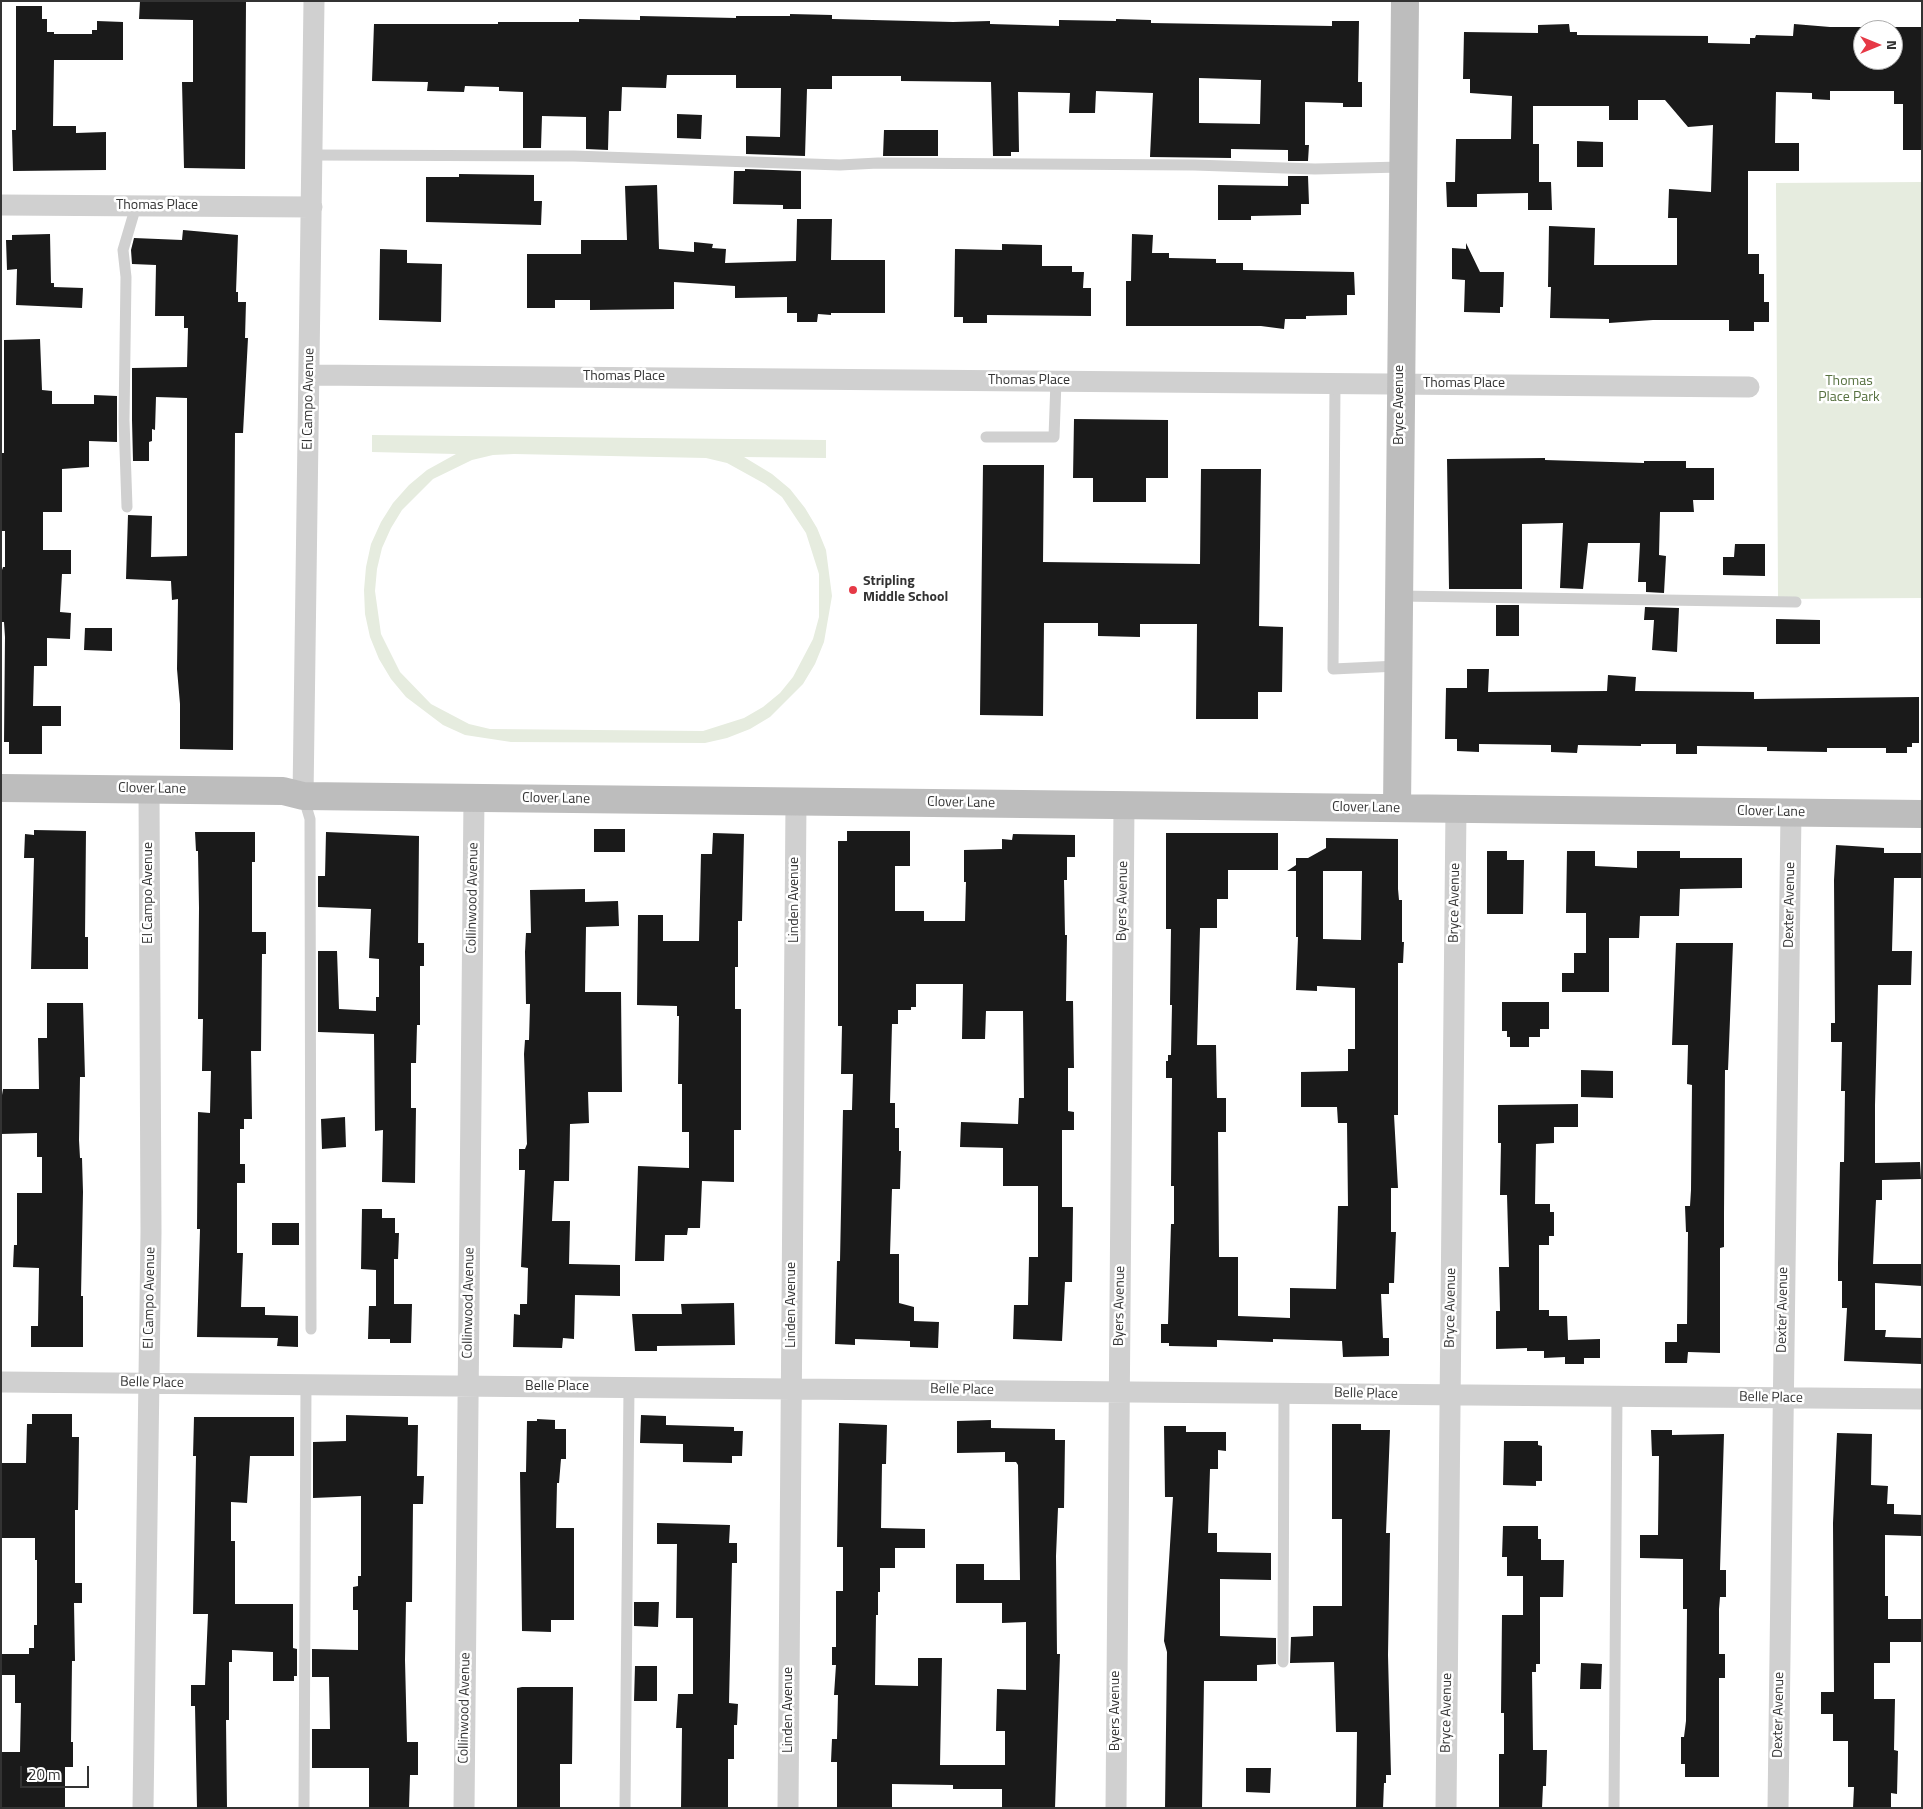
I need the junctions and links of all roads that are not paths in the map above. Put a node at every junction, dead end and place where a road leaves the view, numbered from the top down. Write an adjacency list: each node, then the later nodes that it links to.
1 (314, 1): 3 (street, El Campo Avenue)
2 (1405, 1): 4 (street, Bryce Avenue)
3 (313, 155): 4 (lane); 7 (street, El Campo Avenue)
4 (1402, 167): 11 (street, Bryce Avenue)
5 (1, 205): 6 (street, Thomas Place)
6 (136, 206): 7 (street, Thomas Place); 14 (lane)
7 (312, 207): 8 (street, El Campo Avenue)
8 (310, 375): 9 (street, Thomas Place); 20 (street, El Campo Avenue)
9 (1056, 381): 10 (street, Thomas Place); 13 (lane)
10 (1335, 383): 11 (street, Thomas Place); 17 (lane)
11 (1400, 384): 12 (street, Thomas Place); 15 (street, Bryce Avenue)
12 (1749, 387)
13 (986, 436)
14 (127, 506)
15 (1399, 596): 16 (lane); 17 (street, Bryce Avenue)
16 (1796, 602)
17 (1398, 666): 24 (street, Bryce Avenue)
18 (1, 788): 19 (street, Clover Lane)
19 (149, 789): 20 (street, Clover Lane); 30 (street, El Campo Avenue)
20 (304, 796): 21 (street, Clover Lane); 28 (lane)
21 (474, 798): 22 (street, Clover Lane); 32 (street, Collinwood Avenue)
22 (796, 802): 23 (street, Clover Lane); 34 (street, Linden Avenue)
23 (1124, 805): 24 (street, Clover Lane); 35 (street, Byers Avenue)
24 (1397, 808): 25 (street, Clover Lane)
25 (1456, 808): 26 (street, Clover Lane); 37 (street, Bryce Avenue)
26 (1791, 812): 27 (street, Clover Lane); 39 (street, Dexter Avenue)
27 (1922, 814)
28 (311, 1329)
29 (1, 1382): 30 (street, Belle Place)
30 (149, 1383): 31 (street, Belle Place); 42 (street, El Campo Avenue)
31 (306, 1384): 32 (street, Belle Place); 43 (lane)
32 (468, 1386): 33 (street, Belle Place); 44 (street, Collinwood Avenue)
33 (628, 1387): 34 (street, Belle Place); 45 (lane)
34 (792, 1389): 35 (street, Belle Place); 46 (street, Linden Avenue)
35 (1119, 1392): 36 (street, Belle Place); 47 (street, Byers Avenue)
36 (1284, 1393): 37 (street, Belle Place); 41 (lane)
37 (1450, 1395): 38 (street, Belle Place); 48 (street, Bryce Avenue)
38 (1617, 1396): 39 (street, Belle Place); 49 (lane)
39 (1782, 1398): 40 (street, Belle Place); 50 (street, Dexter Avenue)
40 (1922, 1399)
41 (1283, 1662)
42 (143, 1808)
43 (304, 1808)
44 (464, 1808)
45 (625, 1808)
46 (788, 1808)
47 (1116, 1808)
48 (1446, 1808)
49 (1614, 1808)
50 (1778, 1808)

